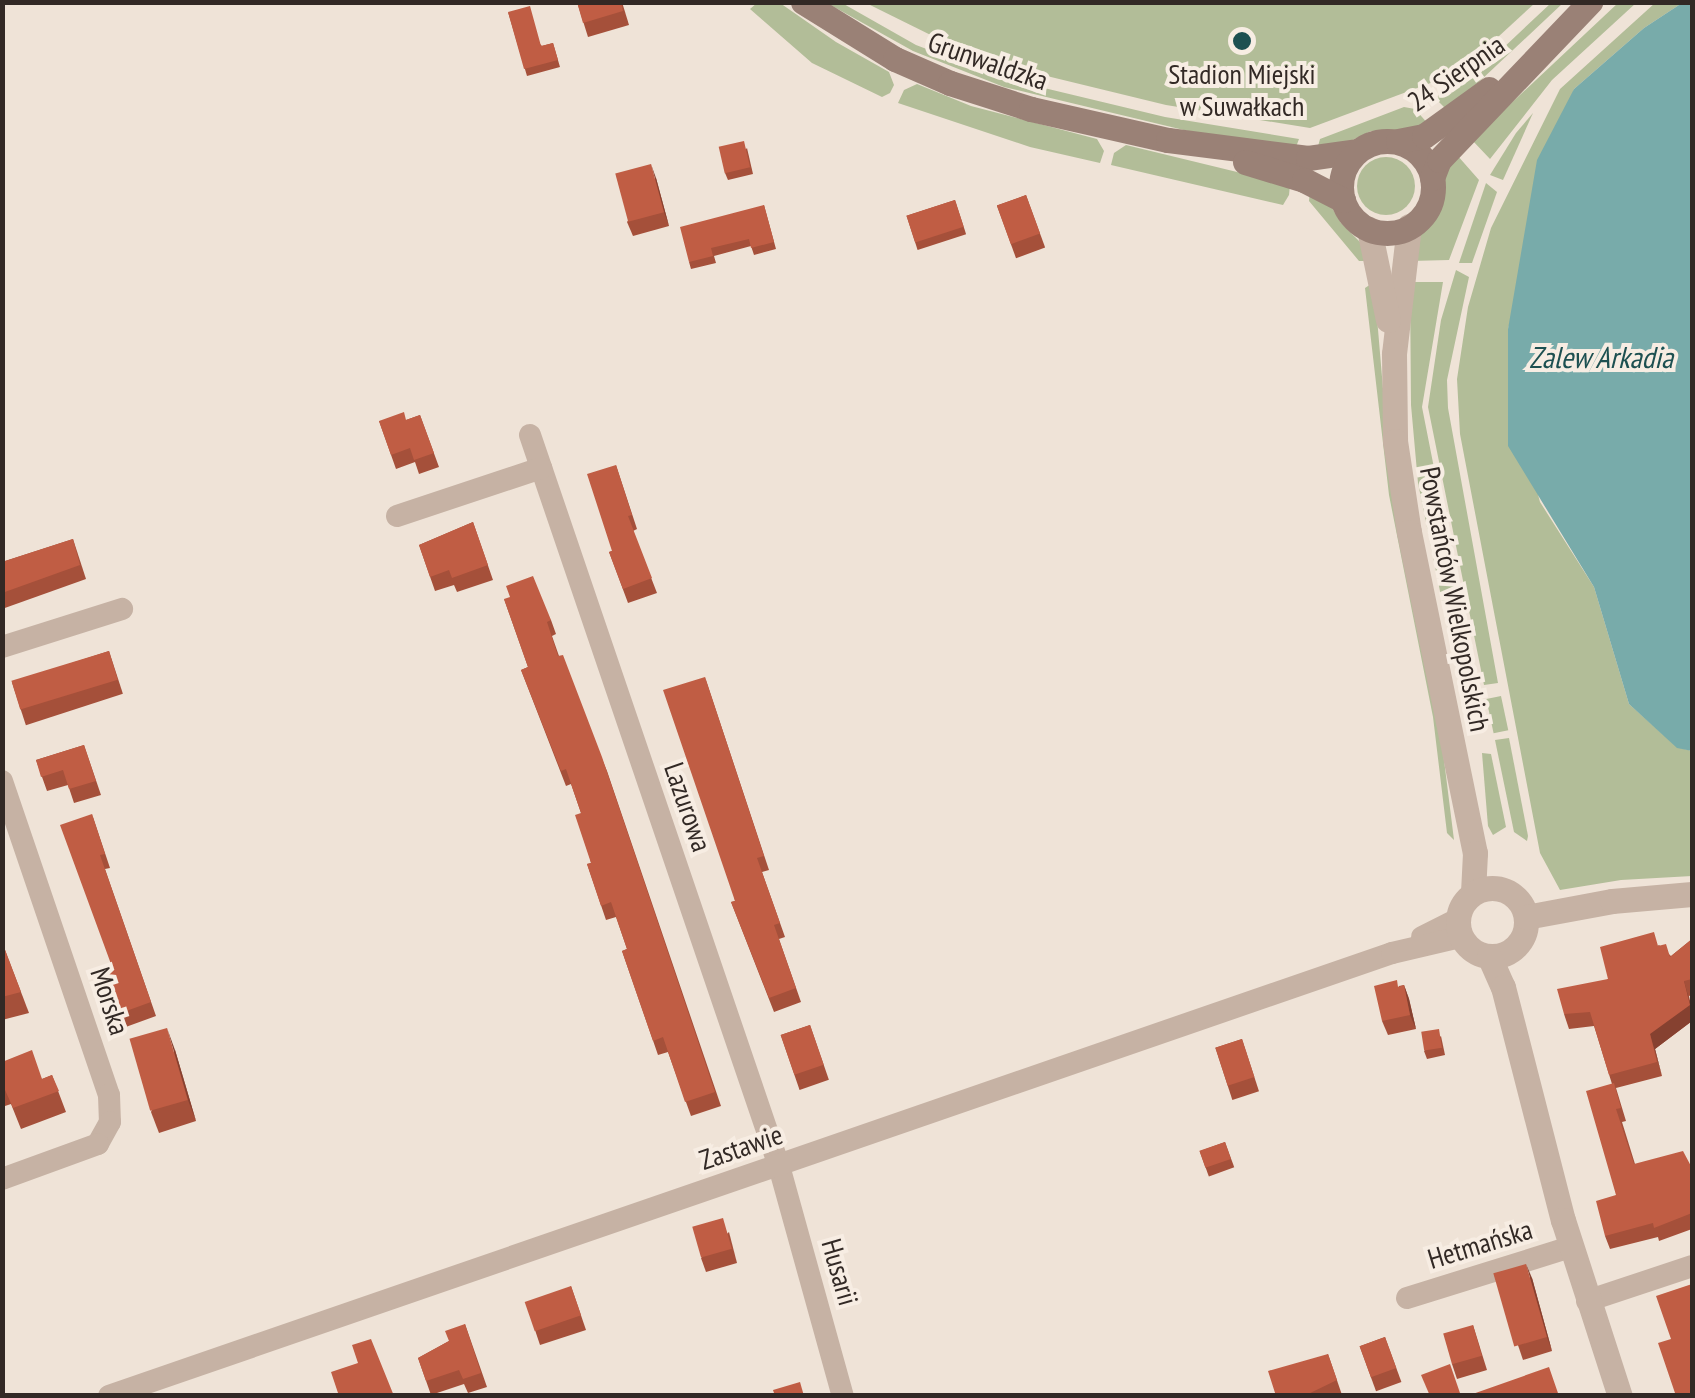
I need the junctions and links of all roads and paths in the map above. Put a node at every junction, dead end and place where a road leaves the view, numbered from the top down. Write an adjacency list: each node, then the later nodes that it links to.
1 (803, 2): 4 (main road, Grunwaldzka)
2 (1590, 2): 3 (main road, 24 Sierpnia)
3 (1544, 46): 5 (main road, 24 Sierpnia); 7 (main road, 24 Sierpnia)
4 (1168, 140): 6 (main road, Grunwaldzka); 8 (main road, Grunwaldzka)
5 (1398, 142): 6 (main road); 7 (main road)
6 (1357, 151): 8 (main road)
7 (1432, 178): 9 (main road)
8 (1343, 200): 10 (main road)
9 (1410, 226): 10 (main road); 11 (street, Powstańców Wielkopolskich)
10 (1369, 229): 11 (street, Powstańców Wielkopolskich)
11 (1394, 354): 18 (street, Powstańców Wielkopolskich)
12 (530, 435): 13 (street, Lazurowa)
13 (541, 468): 14 (street); 23 (street, Lazurowa)
14 (397, 516)
15 (122, 609): 16 (street)
16 (2, 648)
17 (2, 780): 24 (street, Morska)
18 (1486, 891): 20 (street); 21 (street)
19 (1692, 894): 20 (street)
20 (1524, 912): 22 (street)
21 (1459, 928): 22 (street); 23 (street, Zastawie)
22 (1500, 953): 25 (street)
23 (779, 1166): 29 (street, Zastawie); 30 (street, Husarii)
24 (2, 1179)
25 (1571, 1247): 27 (street, Hetmańska); 28 (street)
26 (1692, 1266): 28 (street)
27 (1407, 1298)
28 (1587, 1300): 31 (street)
29 (109, 1396)
30 (843, 1396)
31 (1620, 1396)

